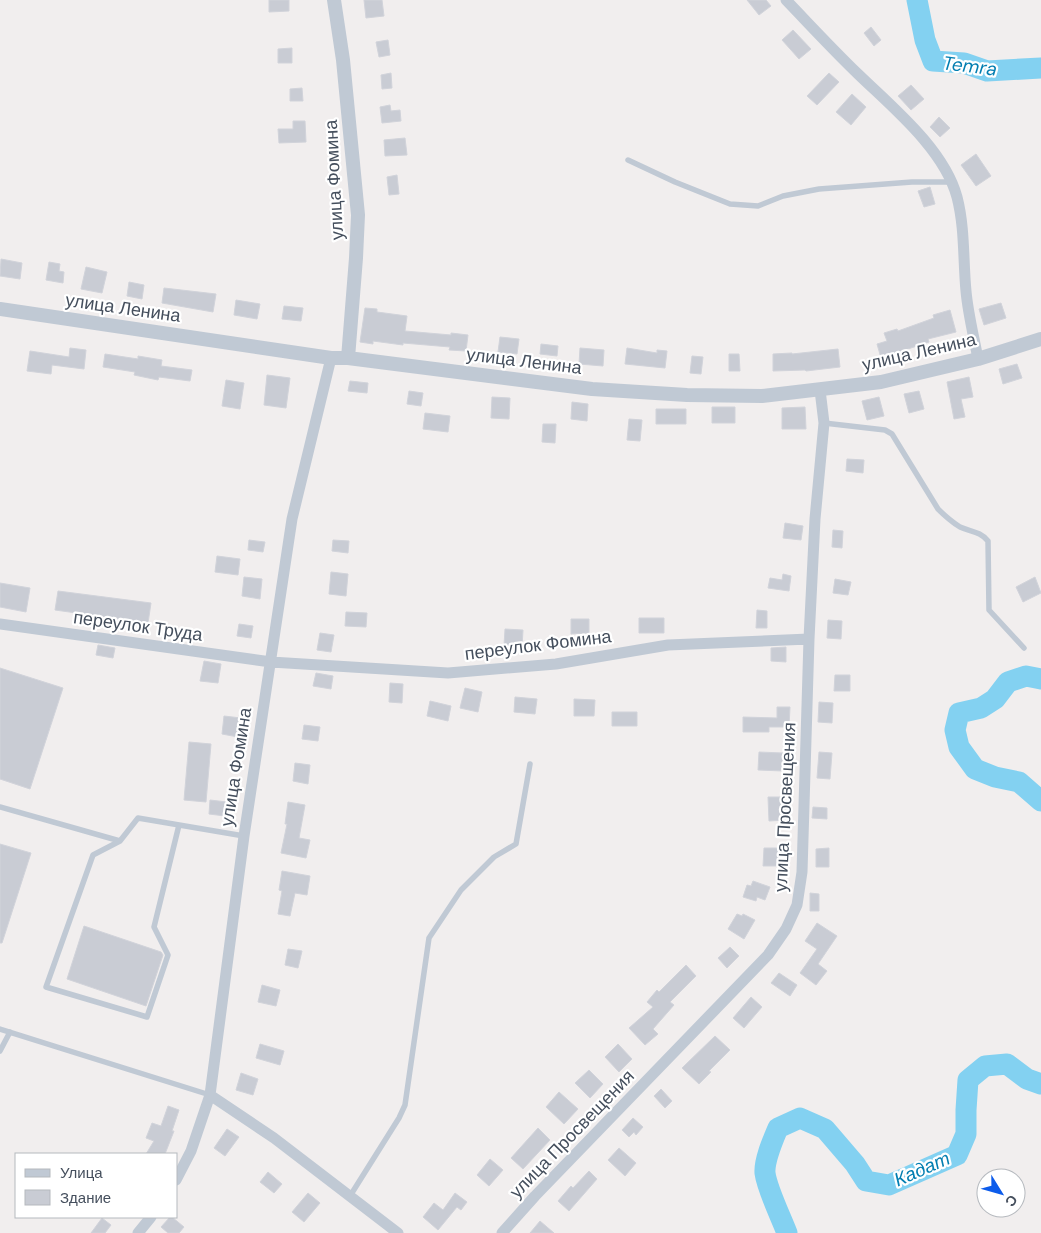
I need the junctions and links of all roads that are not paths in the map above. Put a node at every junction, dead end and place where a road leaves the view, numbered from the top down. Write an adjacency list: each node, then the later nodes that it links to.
1 (334, 0): 8 (street, улица Фомина)
2 (786, 0): 4 (street)
3 (628, 160): 4 (lane)
4 (951, 182): 9 (street)
5 (0, 309): 7 (street, улица Ленина)
6 (1041, 339): 9 (street, улица Ленина)
7 (331, 358): 8 (street, улица Ленина); 15 (street, улица Фомина)
8 (348, 358): 10 (street, улица Ленина)
9 (978, 359): 10 (street, улица Ленина)
10 (820, 390): 11 (street, улица Просвещения)
11 (824, 423): 13 (street, улица Просвещения); 14 (lane)
12 (0, 624): 15 (street, переулок Труда)
13 (809, 639): 15 (street, переулок Фомина); 30 (street, улица Просвещения)
14 (1024, 648)
15 (270, 662): 19 (street, улица Фомина)
16 (530, 764): 26 (lane)
17 (0, 807): 20 (lane)
18 (179, 825): 19 (lane); 20 (lane); 20 (lane)
19 (244, 836): 24 (street, улица Фомина)
20 (120, 841)
21 (0, 1029): 22 (lane)
22 (10, 1032): 23 (lane); 24 (lane)
23 (0, 1051)
24 (210, 1095): 25 (street, улица Фомина); 26 (street)
25 (178, 1176)
26 (350, 1196): 29 (street)
27 (150, 1218): 28 (street)
28 (138, 1233)
29 (398, 1233)
30 (502, 1233)

